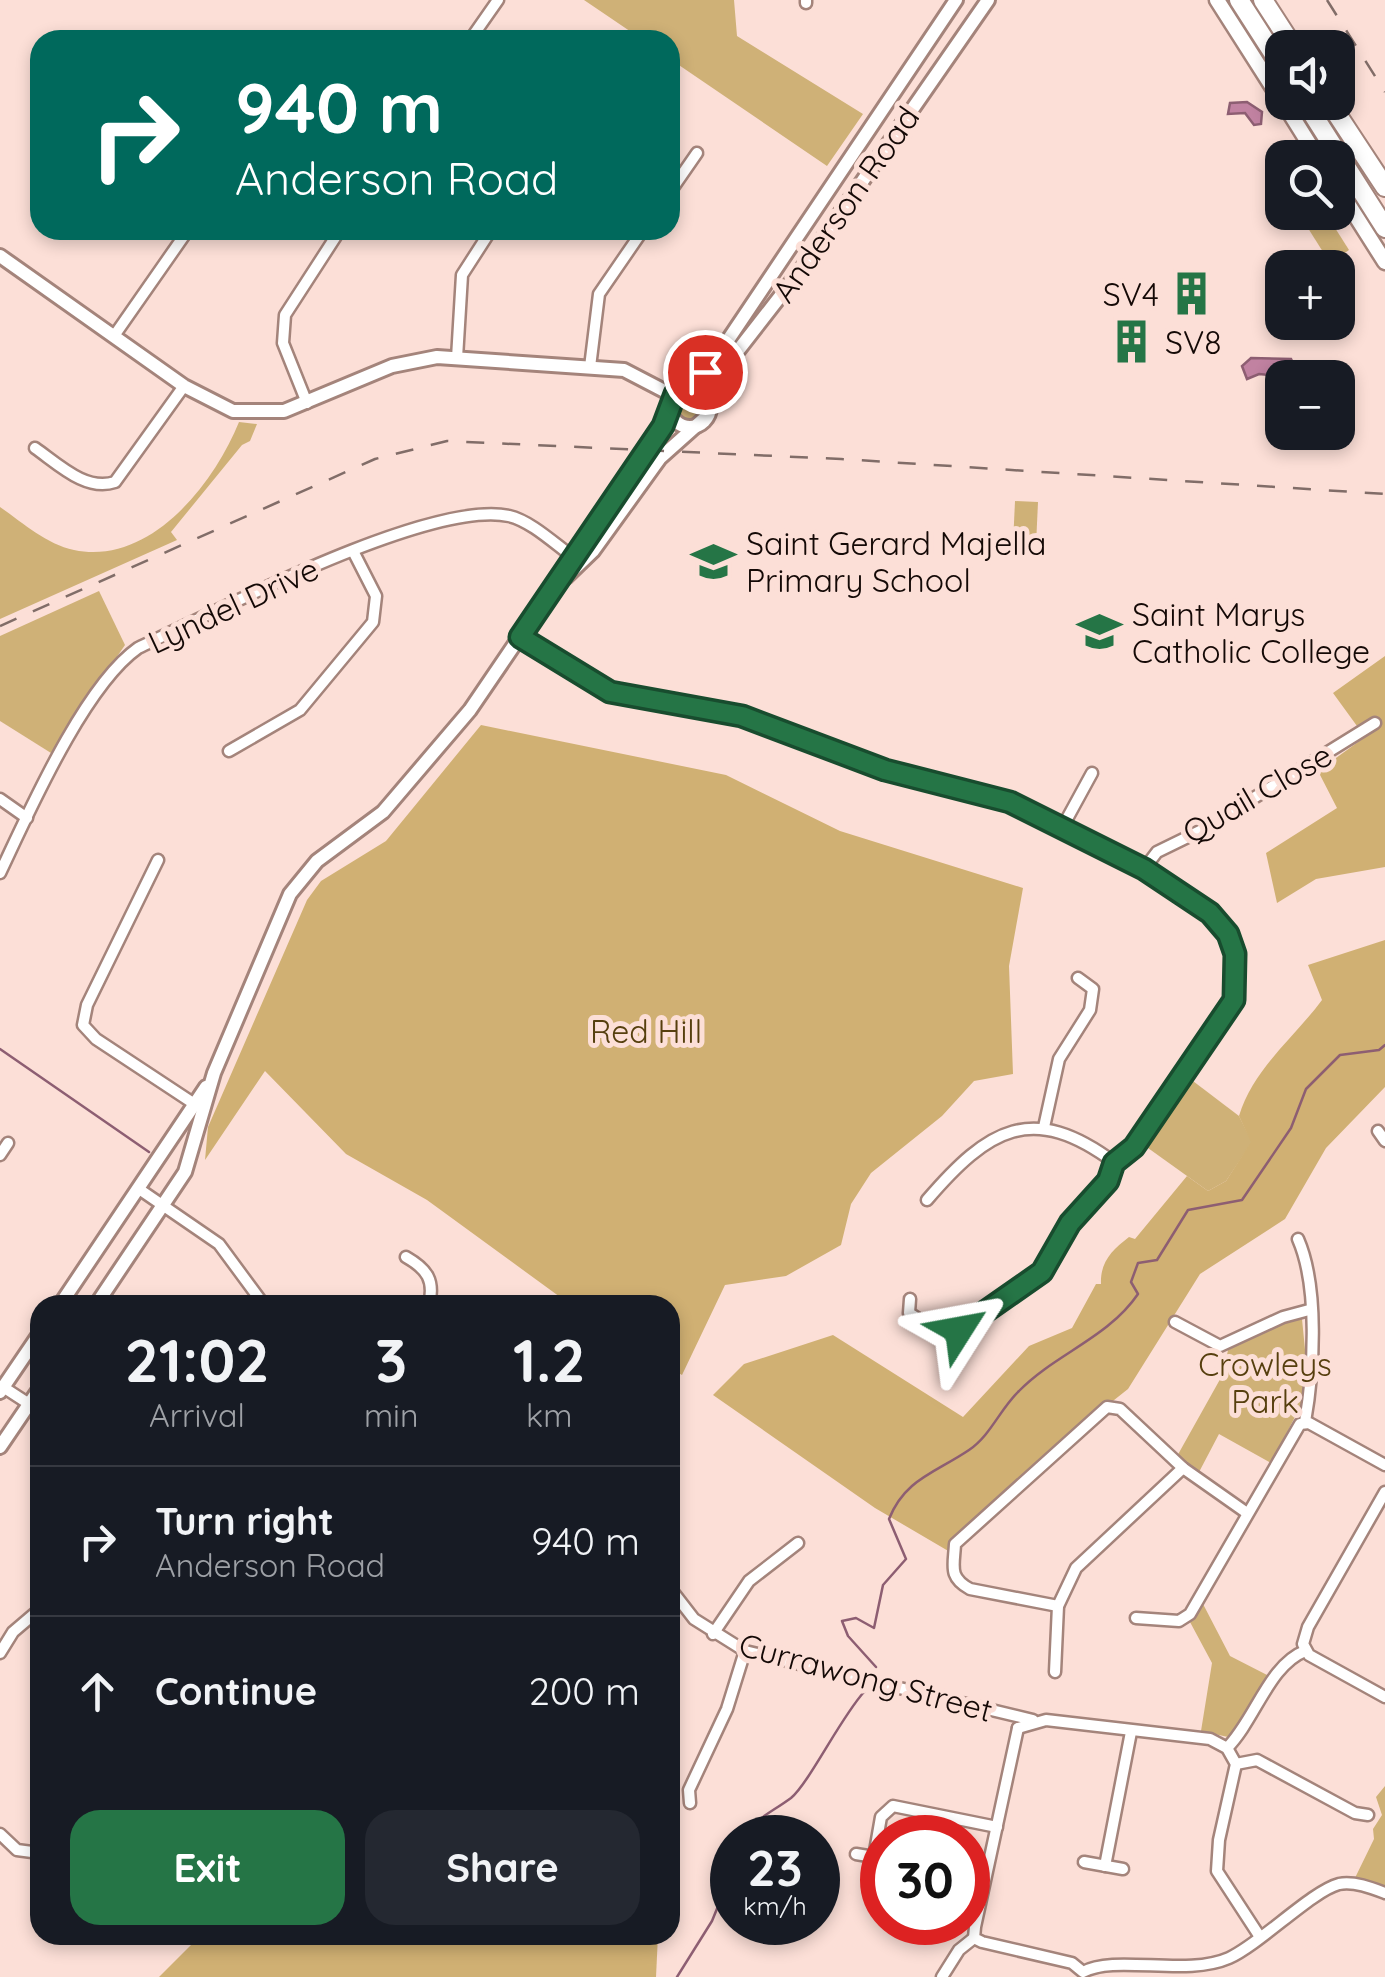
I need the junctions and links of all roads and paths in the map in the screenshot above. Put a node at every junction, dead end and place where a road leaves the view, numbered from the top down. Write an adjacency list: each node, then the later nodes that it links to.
1 (498, 0): 7 (street)
2 (956, 0): 11 (street, Anderson Road)
3 (988, 0): 12 (street, Anderson Road)
4 (1217, 0): 10 (main road)
5 (1240, 0): 9 (highway)
6 (1263, 0): 8 (highway)
7 (477, 30)
8 (1282, 30)
9 (1265, 40)
10 (1265, 74)
11 (895, 90): 12 (street); 15 (street, Anderson Road)
12 (916, 105): 16 (street, Anderson Road)
13 (1316, 120): 21 (highway)
14 (1342, 120): 19 (highway)
15 (871, 126): 16 (street); 32 (street, Anderson Road)
16 (892, 140): 34 (street, Anderson Road)
17 (697, 153): 18 (street)
18 (680, 178)
19 (1385, 187)
20 (1355, 215): 26 (main road)
21 (1385, 228)
22 (181, 240): 28 (street)
23 (334, 240): 33 (street)
24 (485, 240): 29 (street)
25 (637, 240): 30 (street)
26 (1385, 262)
27 (3, 264): 28 (street)
28 (114, 336): 31 (street)
29 (457, 358): 30 (street); 33 (street)
30 (590, 367): 32 (street)
31 (184, 386): 33 (street); 35 (street)
32 (676, 397): 34 (street); 34 (street); 37 (street, Anderson Road)
33 (307, 404)
34 (708, 414): 37 (street, Anderson Road)
35 (36, 448)
36 (353, 551): 37 (street, Lyndel Drive); 40 (street); 43 (street, Lyndel Drive)
37 (577, 560): 38 (street, Anderson Road)
38 (520, 637): 44 (street); 49 (street, Anderson Road)
39 (1376, 723): 46 (street, Quail Close)
40 (230, 751)
41 (1092, 773): 44 (street)
42 (0, 799): 43 (street)
43 (27, 818): 47 (street, Lyndel Drive)
44 (1062, 828): 46 (street)
45 (158, 860): 49 (street)
46 (1144, 869): 53 (street)
47 (0, 873)
48 (1078, 978): 50 (street)
49 (200, 1107): 54 (street, Anderson Road); 56 (street, Anderson Road)
50 (1044, 1127): 53 (street); 55 (street)
51 (8, 1143): 52 (street)
52 (0, 1155)
53 (1114, 1163): 63 (street)
54 (140, 1189): 56 (street); 59 (street, Anderson Road)
55 (927, 1200)
56 (164, 1206): 60 (street, Anderson Road); 61 (street)
57 (1298, 1239): 64 (street)
58 (406, 1257): 62 (street)
59 (67, 1295)
60 (103, 1295)
61 (256, 1295)
62 (431, 1295)
63 (910, 1299)
64 (1309, 1310): 65 (street); 70 (street)
65 (1175, 1322)
66 (30, 1348): 67 (street)
67 (2, 1389): 68 (street)
68 (30, 1404)
69 (30, 1413): 71 (street)
70 (1305, 1422): 72 (street); 75 (street)
71 (0, 1447)
72 (1385, 1465)
73 (1183, 1468): 75 (street); 78 (street); 78 (street)
74 (1385, 1492): 83 (street)
75 (1247, 1512): 80 (street)
76 (798, 1543): 81 (street)
77 (680, 1603): 81 (street, Currawong Street)
78 (1058, 1606): 85 (street)
79 (30, 1616): 84 (street)
80 (1136, 1618)
81 (713, 1634): 82 (street, Currawong Street)
82 (745, 1651): 87 (street, Currawong Street); 93 (street)
83 (1305, 1651): 86 (street); 91 (street)
84 (0, 1653)
85 (1055, 1672)
86 (1385, 1697)
87 (1008, 1714): 88 (street); 89 (street, Currawong Street)
88 (1034, 1720): 89 (street); 90 (street)
89 (1018, 1728): 98 (street)
90 (1131, 1732): 91 (street); 105 (street)
91 (1227, 1748): 92 (street)
92 (1236, 1764): 96 (street); 108 (street)
93 (690, 1803)
94 (883, 1815): 95 (street)
95 (938, 1815)
96 (1368, 1815)
97 (990, 1825): 98 (street)
98 (998, 1827): 104 (street)
99 (0, 1834): 100 (street)
100 (30, 1852)
101 (856, 1854): 102 (street)
102 (860, 1855)
103 (1084, 1862): 105 (street)
104 (990, 1864)
105 (1105, 1866): 106 (street)
106 (1122, 1869)
107 (1385, 1893): 108 (street)
108 (1260, 1937): 111 (street)
109 (990, 1942): 111 (street)
110 (965, 1945): 112 (street)
111 (1082, 1975)
112 (942, 1977)

